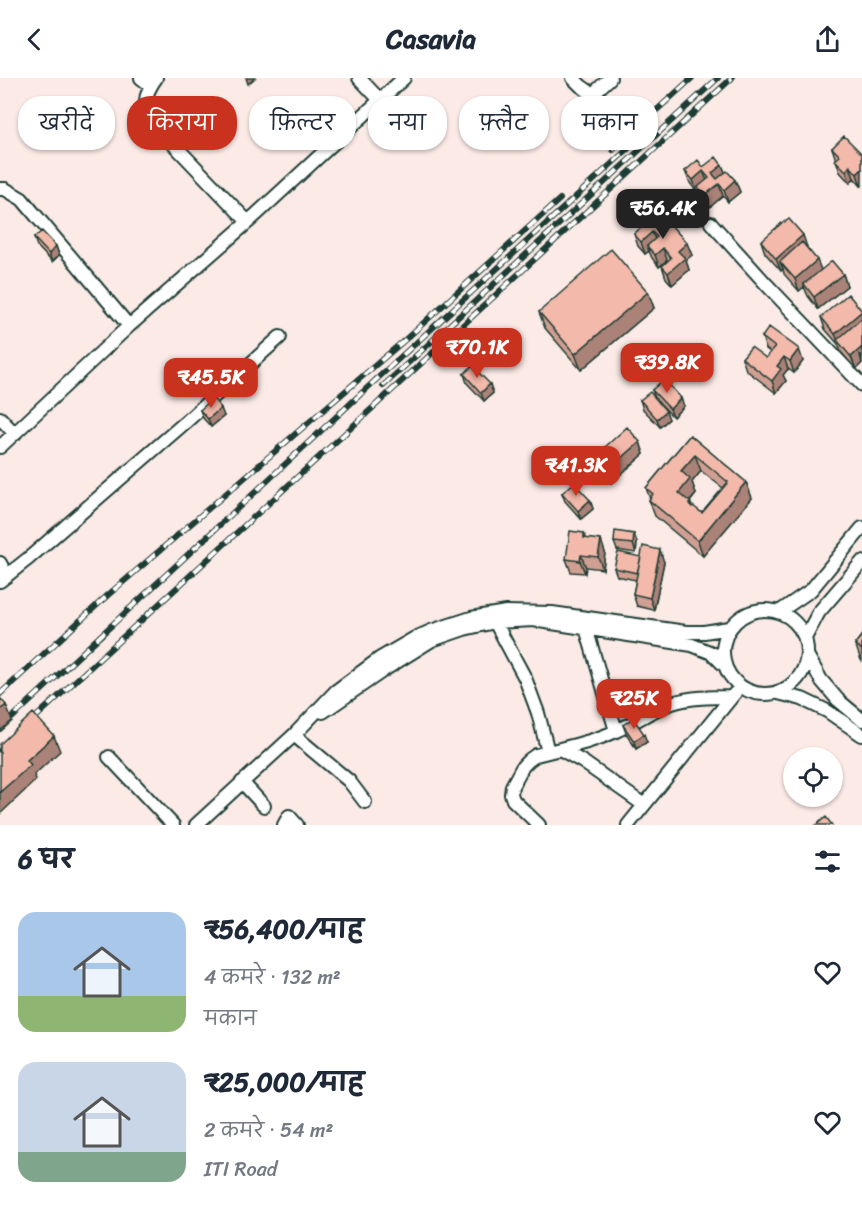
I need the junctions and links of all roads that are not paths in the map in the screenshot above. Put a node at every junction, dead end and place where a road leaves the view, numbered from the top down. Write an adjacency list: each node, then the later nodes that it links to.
1 (359, 78): 6 (street)
2 (404, 78): 7 (street)
3 (573, 78): 4 (street)
4 (610, 78)
5 (149, 80): 10 (street)
6 (376, 96)
7 (384, 96)
8 (368, 111): 10 (street)
9 (0, 189): 12 (street)
10 (248, 222): 12 (street)
11 (711, 223): 14 (street)
12 (129, 327): 16 (street)
13 (280, 337): 21 (street)
14 (862, 385)
15 (0, 418): 16 (street)
16 (15, 434): 17 (street)
17 (0, 447)
18 (862, 528): 22 (street)
19 (862, 562): 26 (street)
20 (0, 563): 21 (street)
21 (2, 577)
22 (779, 612): 25 (street); 26 (street)
23 (495, 622): 24 (street); 33 (street); 37 (street)
24 (586, 628): 28 (street); 34 (street)
25 (729, 628): 28 (street); 33 (street)
26 (805, 638): 27 (street)
27 (807, 655): 30 (street); 32 (street)
28 (723, 664): 29 (street)
29 (740, 687): 30 (street); 31 (street)
30 (778, 693): 36 (street)
31 (731, 697): 34 (street); 41 (street)
32 (862, 720)
33 (309, 721): 35 (street)
34 (616, 731): 37 (street)
35 (294, 735): 39 (street); 40 (street)
36 (862, 735)
37 (554, 751): 41 (street); 47 (street)
38 (109, 757): 43 (street)
39 (242, 782): 42 (street); 44 (street)
40 (366, 802)
41 (644, 805): 48 (street)
42 (264, 806)
43 (173, 825)
44 (196, 825)
45 (284, 825): 46 (street)
46 (297, 825)
47 (539, 825)
48 (628, 825)

